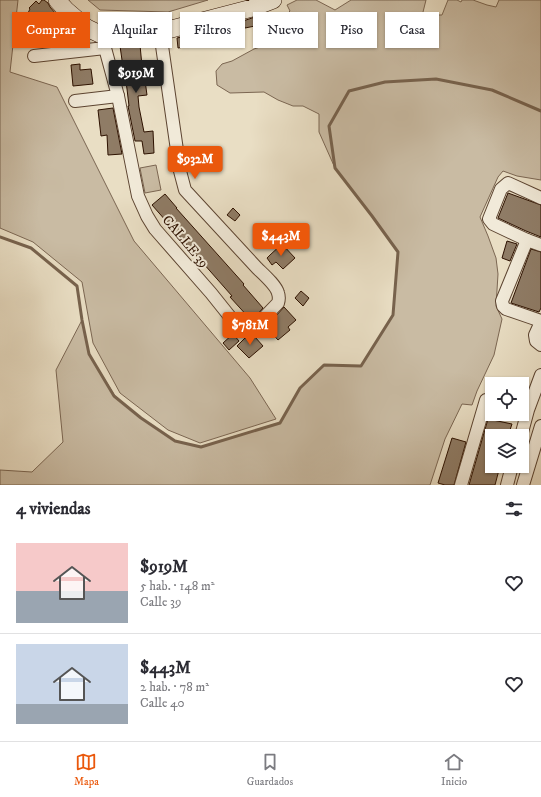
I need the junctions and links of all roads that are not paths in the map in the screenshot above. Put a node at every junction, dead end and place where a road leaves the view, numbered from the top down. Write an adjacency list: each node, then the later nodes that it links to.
1 (57, 0): 4 (main road)
2 (273, 0): 3 (main road)
3 (172, 29)
4 (98, 37)
5 (98, 43): 8 (street)
6 (106, 48): 9 (street, CALLE 39)
7 (162, 48): 9 (street, CALLE 39)
8 (34, 56)
9 (118, 96): 10 (street)
10 (75, 101)
11 (541, 198): 12 (street)
12 (527, 240): 13 (street); 14 (street)
13 (541, 245)
14 (541, 322): 15 (street)
15 (538, 343)
16 (541, 375): 17 (street)
17 (529, 400)
18 (485, 413): 21 (street)
19 (541, 426): 23 (street)
20 (510, 473): 22 (street)
21 (461, 485)
22 (507, 485)
23 (523, 485)

